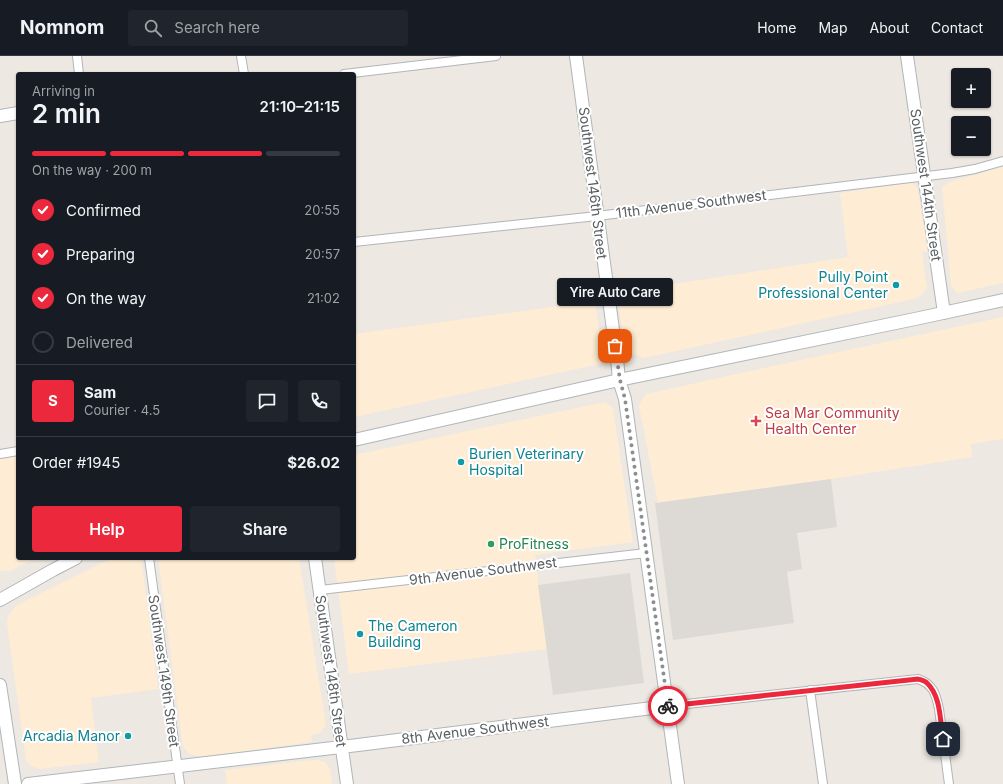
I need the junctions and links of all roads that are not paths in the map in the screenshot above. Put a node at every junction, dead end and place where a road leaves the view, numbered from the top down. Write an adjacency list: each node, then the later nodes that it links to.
1 (77, 56): 6 (street)
2 (241, 56): 7 (street)
3 (496, 56): 8 (street)
4 (576, 56): 13 (street, Southwest 146th Street)
5 (907, 56): 12 (street, Southwest 144th Street)
6 (79, 72)
7 (244, 72)
8 (356, 73)
9 (16, 113): 10 (street)
10 (0, 116)
11 (1003, 160): 12 (street, 11th Avenue Southwest)
12 (925, 176): 13 (street, 11th Avenue Southwest); 16 (street, Southwest 144th Street)
13 (597, 216): 14 (street, 11th Avenue Southwest); 17 (street, Southwest 146th Street)
14 (356, 242)
15 (1003, 300): 16 (street)
16 (944, 313): 17 (street)
17 (620, 380): 18 (street); 21 (street, Southwest 146th Street)
18 (356, 440)
19 (16, 451): 20 (street)
20 (0, 454)
21 (646, 552): 25 (street, 9th Avenue Southwest); 29 (street, Southwest 146th Street)
22 (72, 560): 26 (street)
23 (149, 560): 31 (street, Southwest 149th Street)
24 (315, 560): 25 (street, Southwest 148th Street)
25 (320, 590): 30 (street, Southwest 148th Street)
26 (0, 600)
27 (0, 685): 32 (street)
28 (810, 690): 29 (street, 8th Avenue Southwest); 37 (street); 38 (street, 8th Avenue Southwest)
29 (668, 706): 30 (street, 8th Avenue Southwest); 36 (street, Southwest 146th Street)
30 (342, 747): 31 (street, 8th Avenue Southwest); 35 (street, Southwest 148th Street)
31 (177, 766): 33 (street, 8th Avenue Southwest); 34 (street, Southwest 149th Street)
32 (15, 784)
33 (28, 784)
34 (180, 784)
35 (347, 784)
36 (678, 784)
37 (823, 784)
38 (949, 784)

